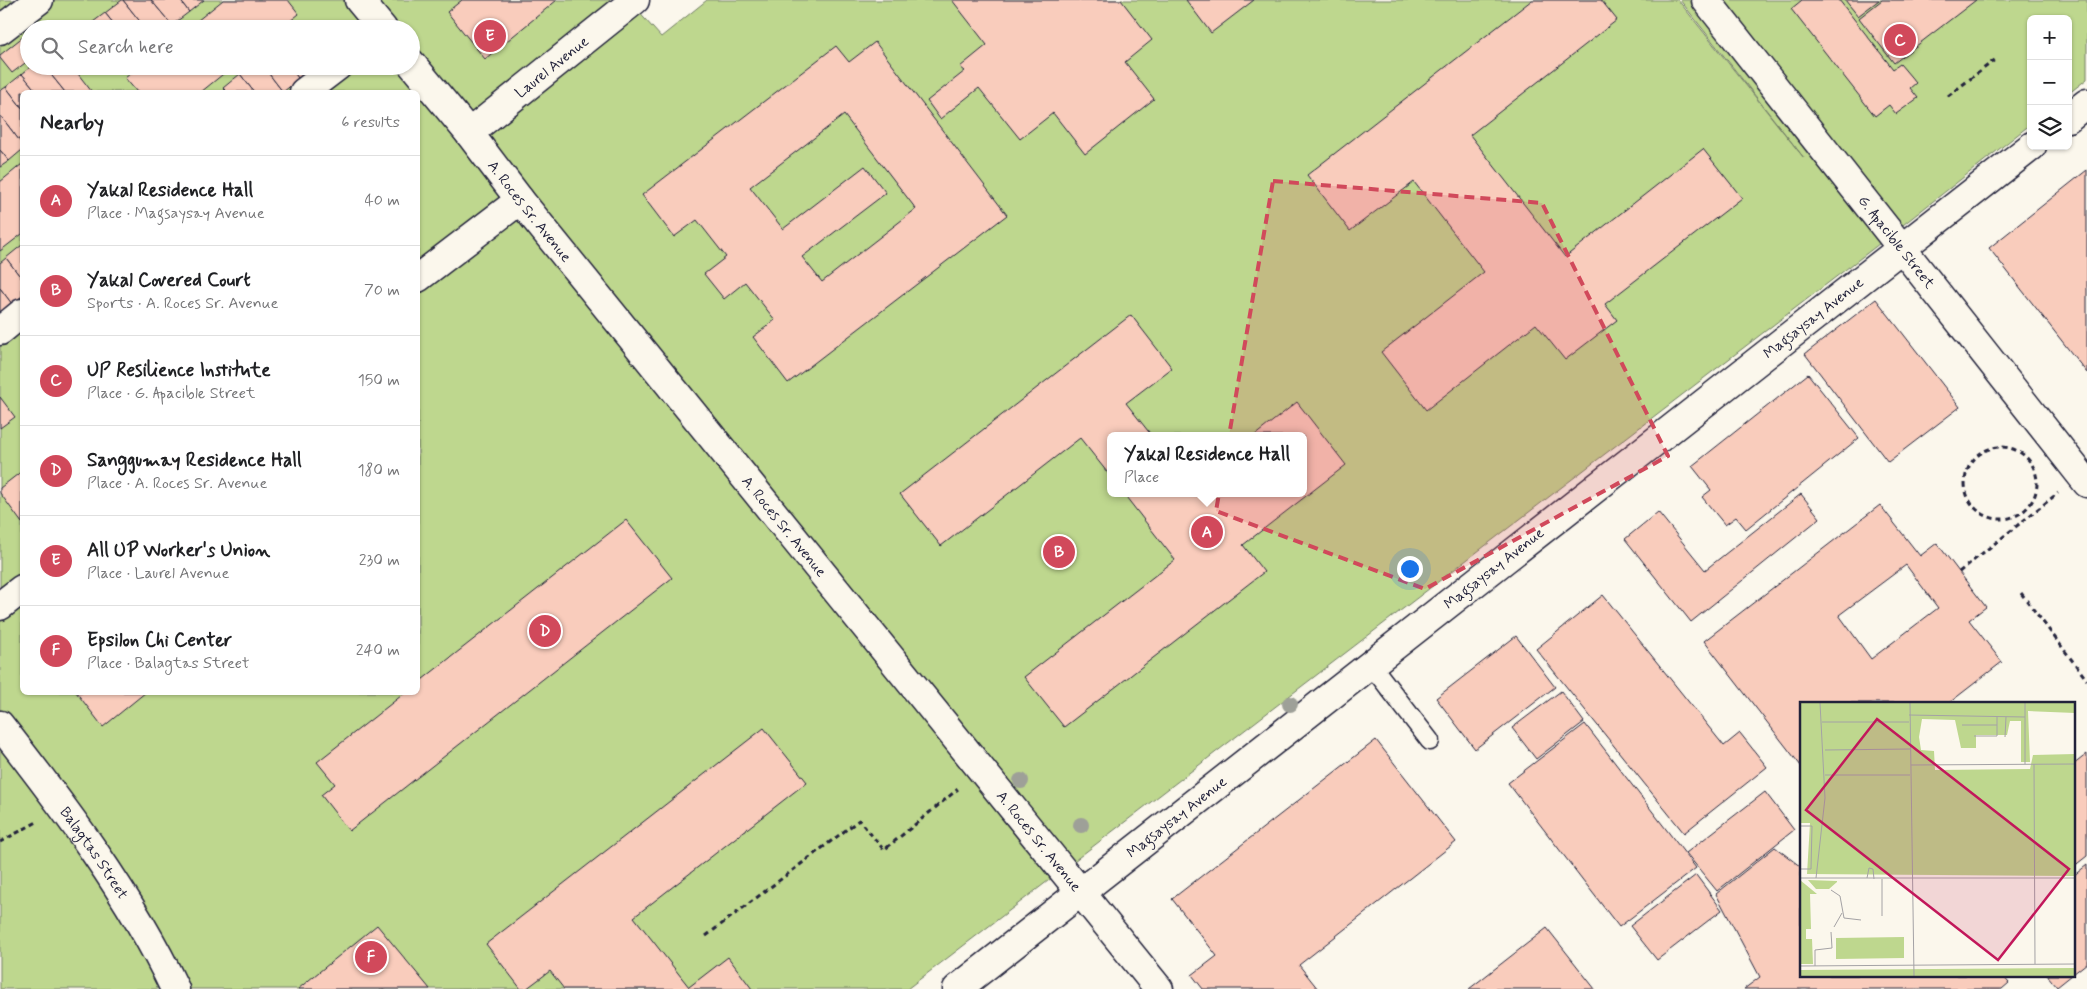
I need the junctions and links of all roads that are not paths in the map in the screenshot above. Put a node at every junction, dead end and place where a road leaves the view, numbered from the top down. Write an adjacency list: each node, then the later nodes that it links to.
1 (38, 0): 6 (street)
2 (359, 0): 5 (street)
3 (635, 0): 12 (street, Laurel Avenue)
4 (1706, 0): 15 (street, G. Apacible Street)
5 (376, 20)
6 (0, 30)
7 (420, 74): 12 (street, A. Roces Sr. Avenue)
8 (326, 75): 9 (street)
9 (307, 90)
10 (2087, 103): 11 (street)
11 (2072, 115)
12 (469, 133): 14 (street, A. Roces Sr. Avenue)
13 (2027, 150): 15 (street, Magsaysay Avenue)
14 (520, 200): 16 (street); 25 (street, A. Roces Sr. Avenue)
15 (1902, 248): 19 (street, G. Apacible Street); 22 (street, Magsaysay Avenue)
16 (420, 276)
17 (20, 315): 18 (street)
18 (0, 331)
19 (2084, 479)
20 (20, 591): 21 (street)
21 (0, 606)
22 (1372, 666): 24 (lane); 25 (street, Magsaysay Avenue)
23 (0, 725): 26 (street, Balagtas Street)
24 (1430, 741)
25 (1080, 892): 27 (street, Magsaysay Avenue); 28 (street, A. Roces Sr. Avenue)
26 (175, 989)
27 (958, 989)
28 (1159, 989)

